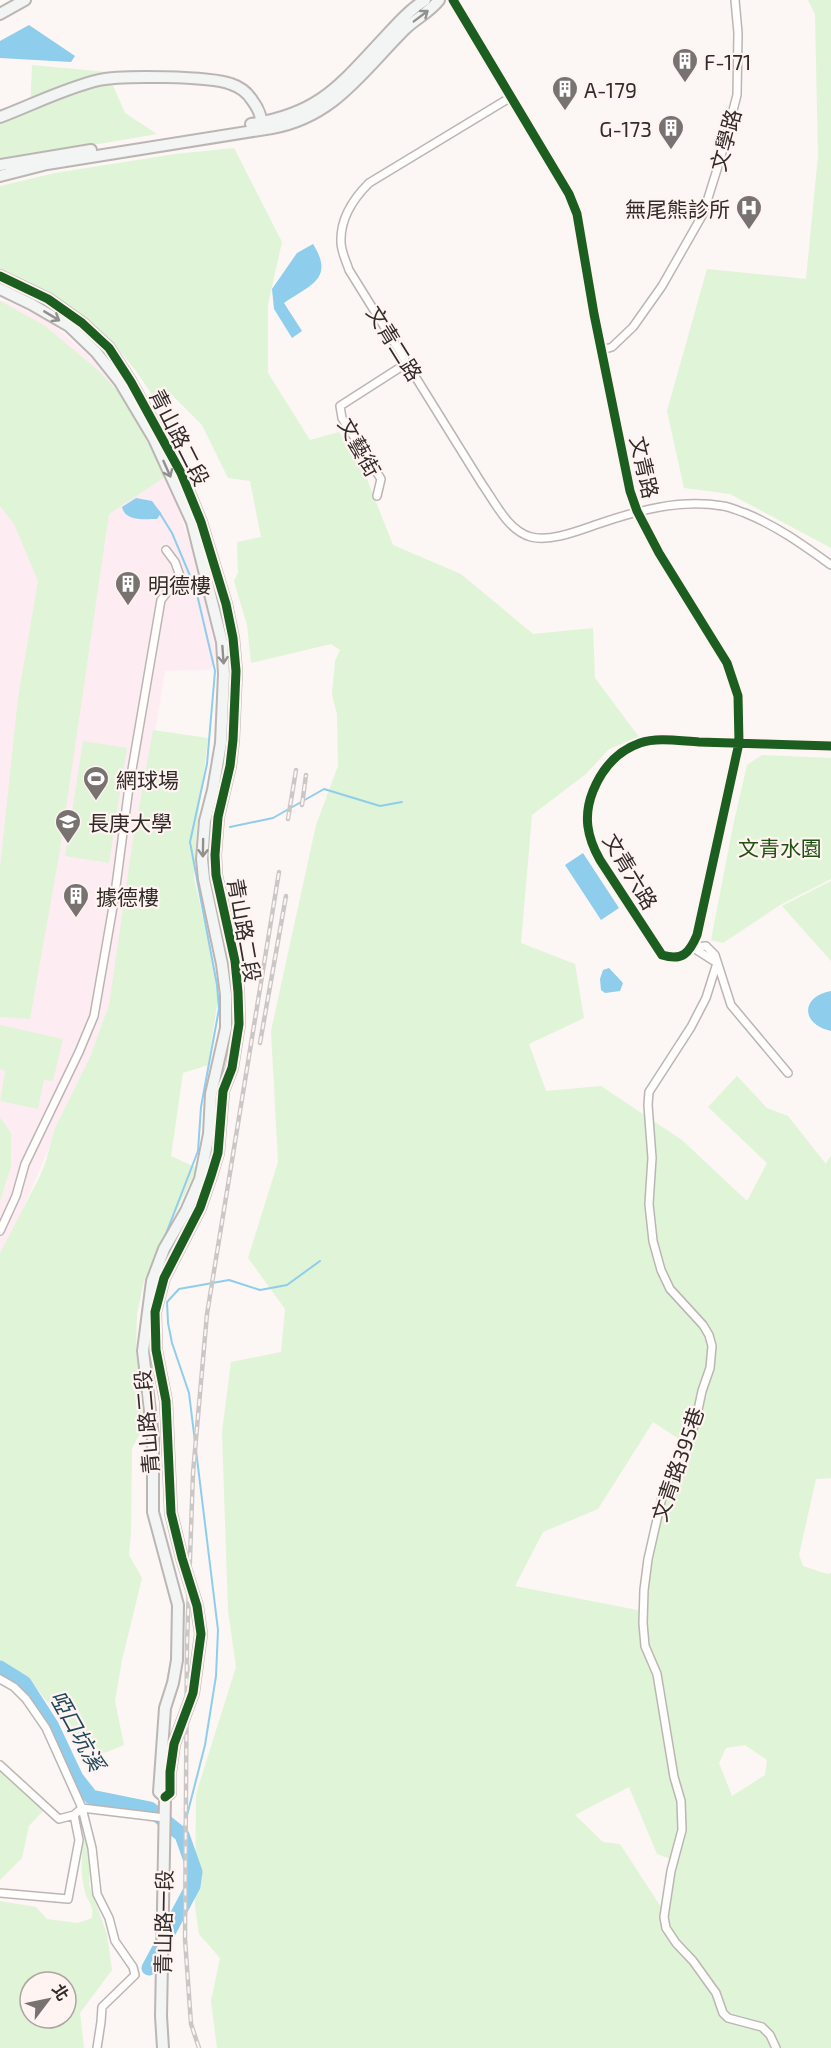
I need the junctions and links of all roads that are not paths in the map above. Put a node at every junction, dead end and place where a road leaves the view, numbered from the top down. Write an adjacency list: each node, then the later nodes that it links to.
1 (25, 0): 6 (street)
2 (424, 0): 10 (street)
3 (439, 0): 10 (street, one-way to 3)
4 (453, 0): 7 (street, 文青路)
5 (735, 0): 15 (street, 文學路)
6 (0, 14)
7 (511, 98): 15 (street, 文青路); 16 (street, 文青二路)
8 (0, 117): 10 (street)
9 (0, 123): 10 (street)
10 (258, 126): 11 (street); 12 (street)
11 (0, 165)
12 (0, 176)
13 (0, 276): 29 (street, 青山路二段)
14 (0, 289): 29 (street, 青山路二段, one-way to 29)
15 (602, 350): 18 (street, 文青路)
16 (407, 363): 17 (street, 文藝街); 18 (street, 文青二路)
17 (377, 496)
18 (637, 511): 20 (street, 文青二路); 21 (street, 文青路)
19 (166, 550): 26 (street)
20 (831, 565)
21 (739, 743): 22 (street); 23 (street, 文青路); 23 (street, 文青六路)
22 (831, 746)
23 (692, 947): 24 (street)
24 (717, 963): 25 (street); 36 (street, 文青路395巷)
25 (788, 1073)
26 (0, 1230)
27 (0, 1679): 30 (street)
28 (0, 1765): 31 (street)
29 (165, 1797): 32 (street, 青山路一段)
30 (82, 1808): 31 (street); 32 (street); 34 (street)
31 (74, 1815): 33 (street)
32 (165, 1818): 35 (street, 青山路一段)
33 (0, 1893)
34 (97, 2048)
35 (163, 2048)
36 (776, 2048)

